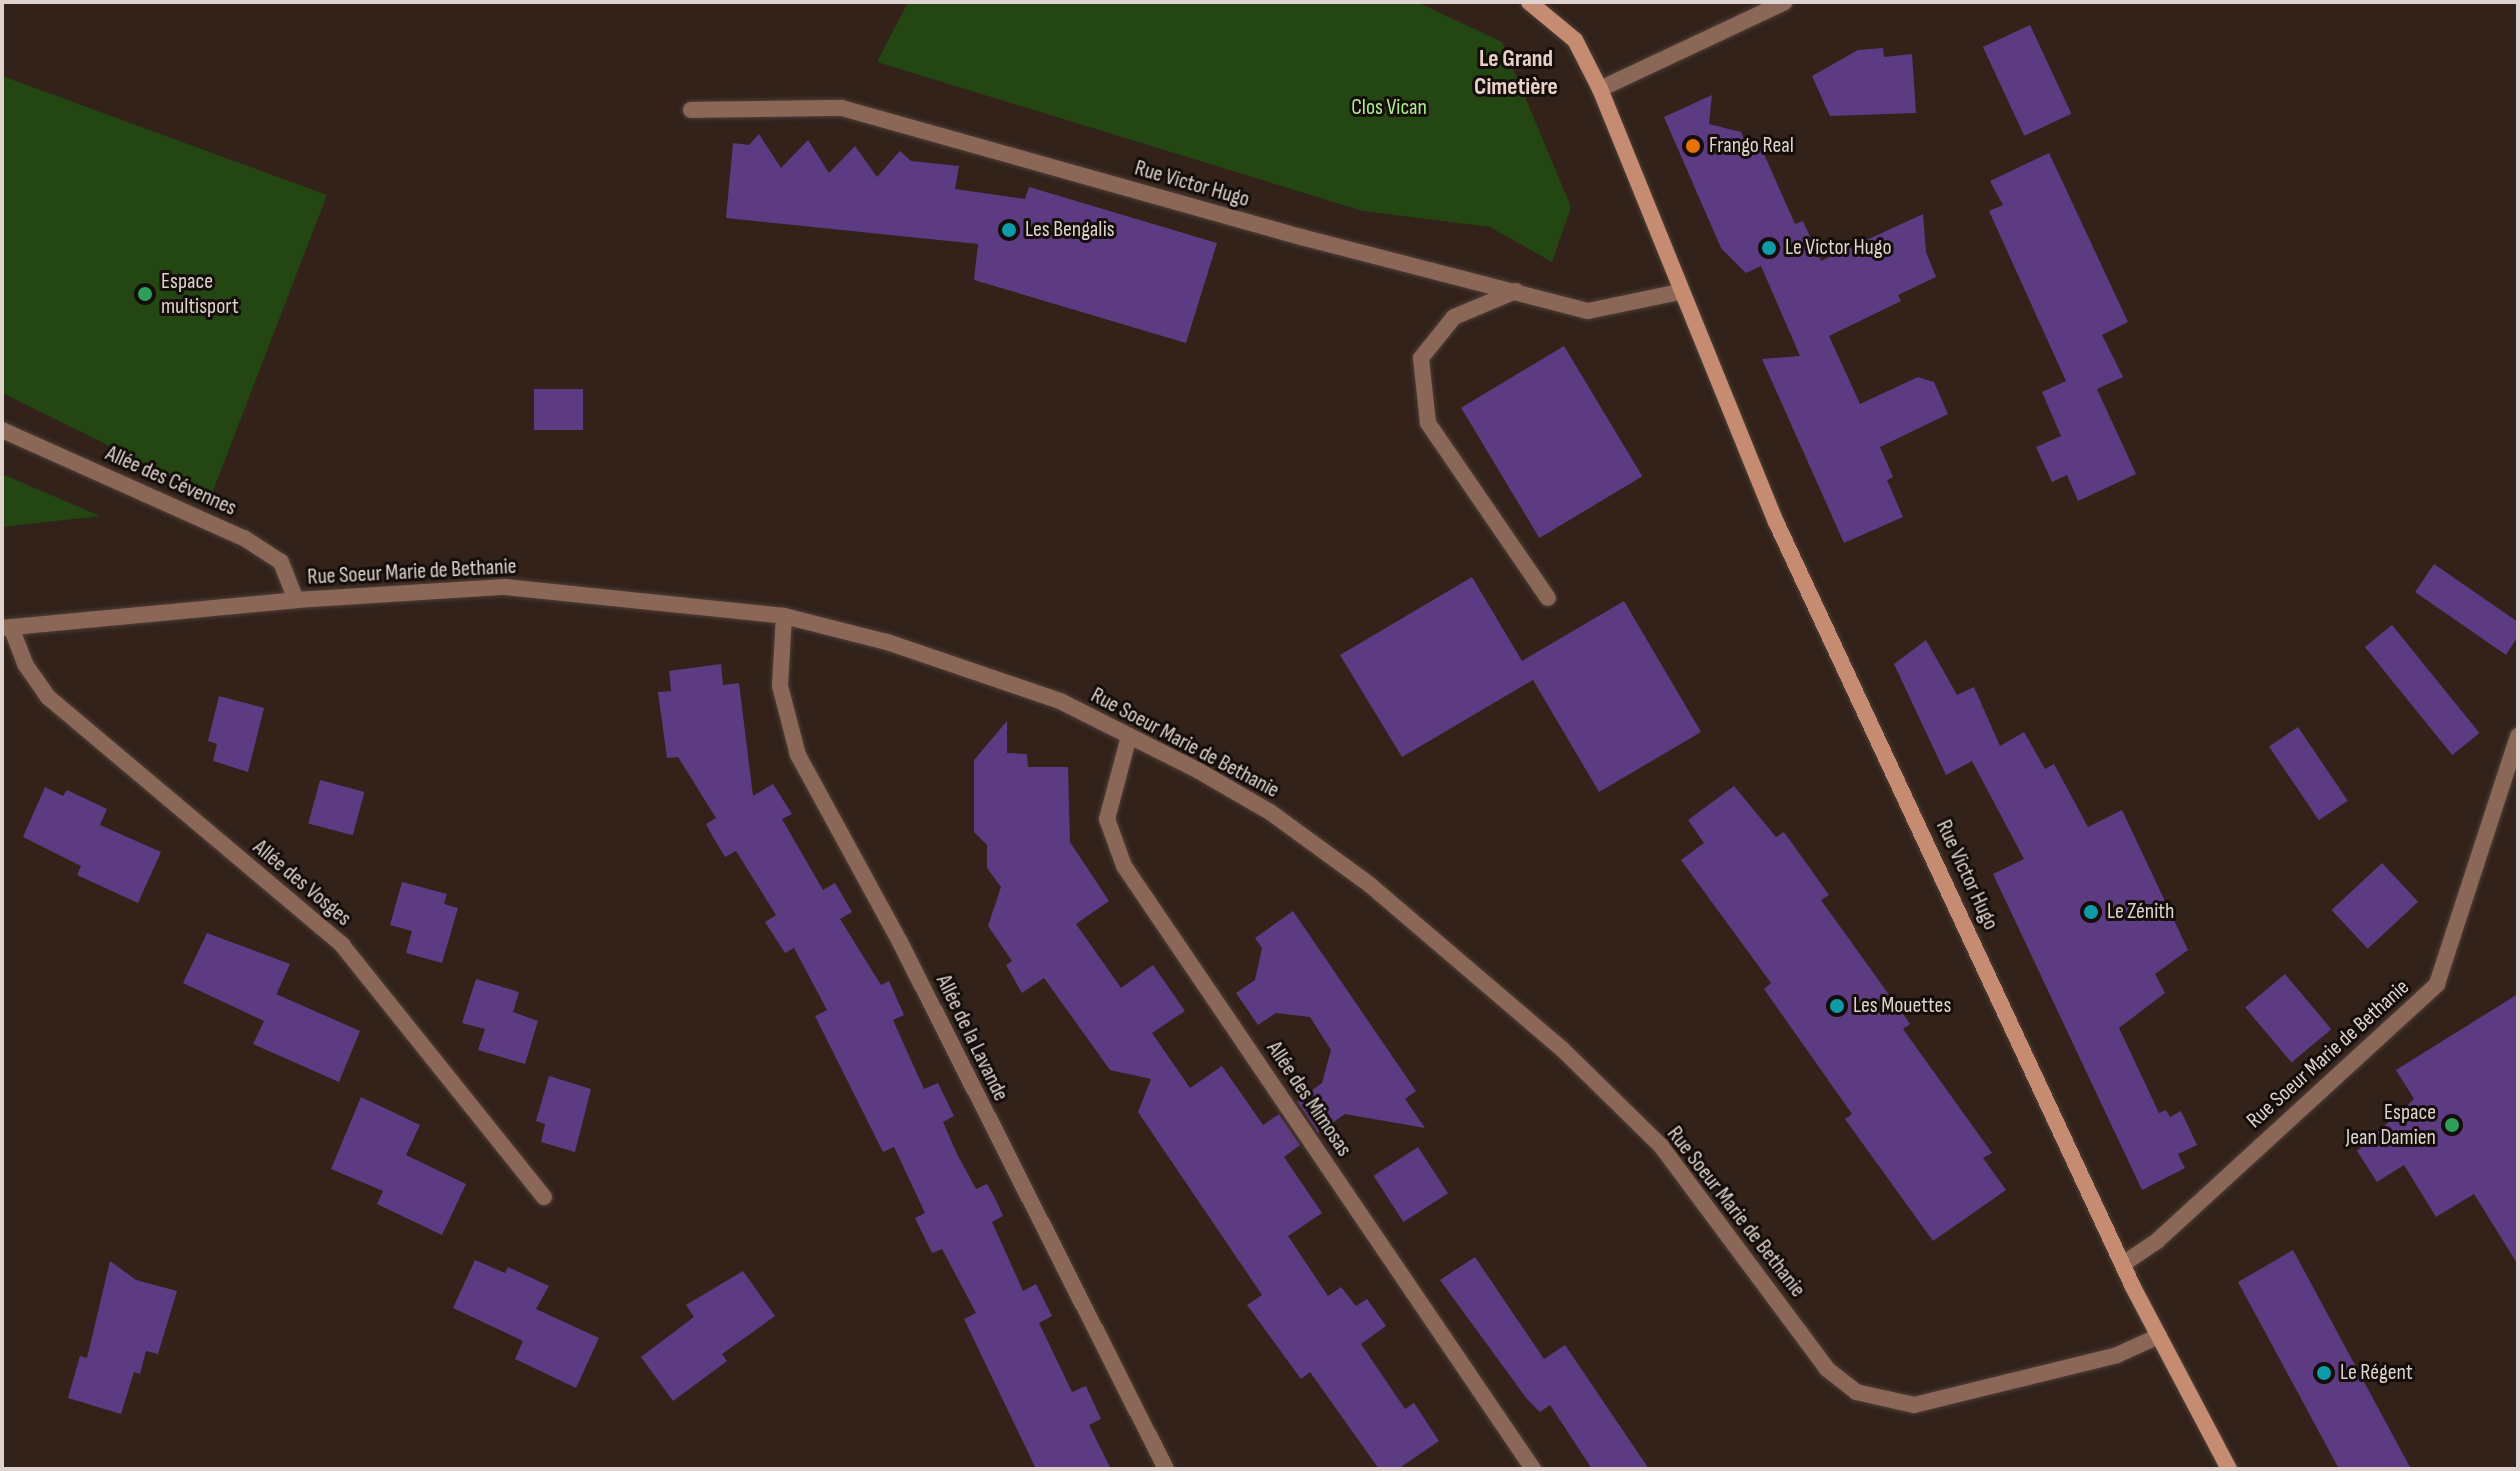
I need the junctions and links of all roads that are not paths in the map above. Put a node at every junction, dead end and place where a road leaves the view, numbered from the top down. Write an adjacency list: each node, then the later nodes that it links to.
1 (1530, 2): 3 (main road, Rue Victor Hugo)
2 (1785, 2): 3 (street)
3 (1600, 89): 6 (main road, Rue Victor Hugo)
4 (691, 110): 5 (street, Rue Victor Hugo)
5 (1516, 291): 6 (street, Rue Victor Hugo); 8 (street)
6 (1680, 292): 15 (main road, Rue Victor Hugo)
7 (2, 430): 9 (street, Allée des Cévennes)
8 (1548, 598)
9 (296, 600): 10 (street, Rue Soeur Marie de Bethanie); 11 (street, Rue Soeur Marie de Bethanie)
10 (784, 616): 12 (street, Rue Soeur Marie de Bethanie); 17 (street, Allée de la Lavande)
11 (7, 627): 14 (street, Allée des Vosges)
12 (1129, 736): 16 (street, Rue Soeur Marie de Bethanie); 18 (street, Allée des Mimosas)
13 (2518, 736): 15 (street, Rue Soeur Marie de Bethanie)
14 (544, 1197)
15 (2123, 1264): 16 (main road, Rue Victor Hugo)
16 (2159, 1336): 19 (main road, Rue Victor Hugo)
17 (1166, 1469)
18 (1533, 1469)
19 (2229, 1469)

